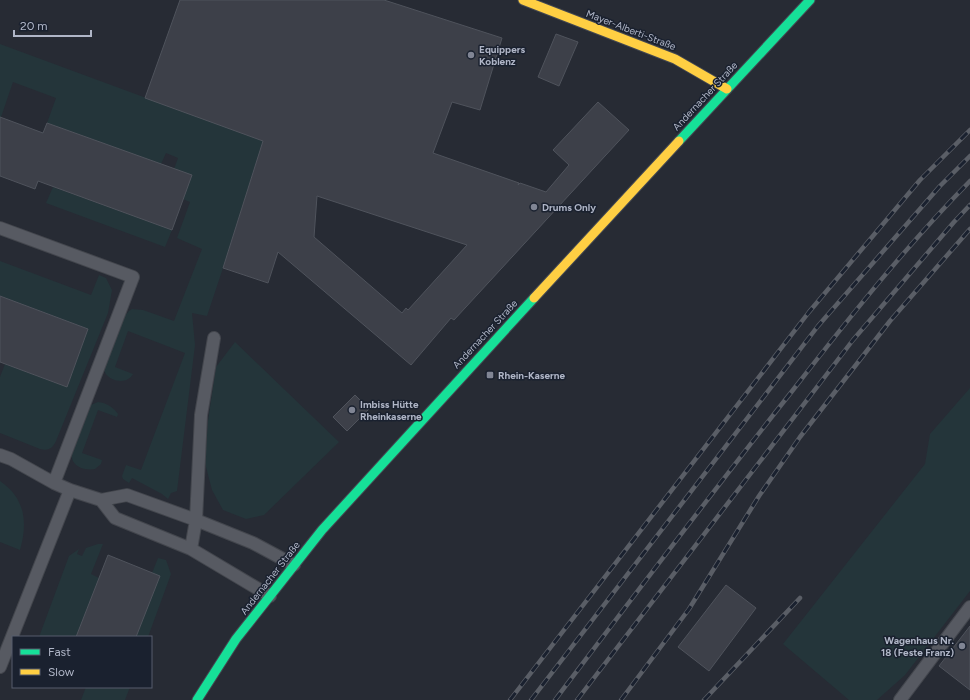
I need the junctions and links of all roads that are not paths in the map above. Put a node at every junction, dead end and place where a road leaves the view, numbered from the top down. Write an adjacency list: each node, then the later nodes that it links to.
1 (523, 0): 3 (street, Mayer-Alberti-Straße)
2 (810, 0): 3 (street, Andernacher Straße)
3 (726, 89): 12 (street, Andernacher Straße)
4 (0, 228): 7 (lane)
5 (214, 338): 10 (lane)
6 (0, 455): 7 (lane)
7 (54, 483): 8 (lane)
8 (70, 490): 9 (lane); 15 (lane)
9 (101, 500): 10 (lane); 11 (lane)
10 (196, 520): 11 (lane); 12 (lane)
11 (191, 549): 13 (lane)
12 (294, 565): 13 (street, Andernacher Straße)
13 (270, 596): 18 (street, Andernacher Straße)
14 (970, 607): 19 (lane)
15 (12, 636)
16 (12, 637): 17 (lane)
17 (0, 667)
18 (197, 700)
19 (900, 700)

